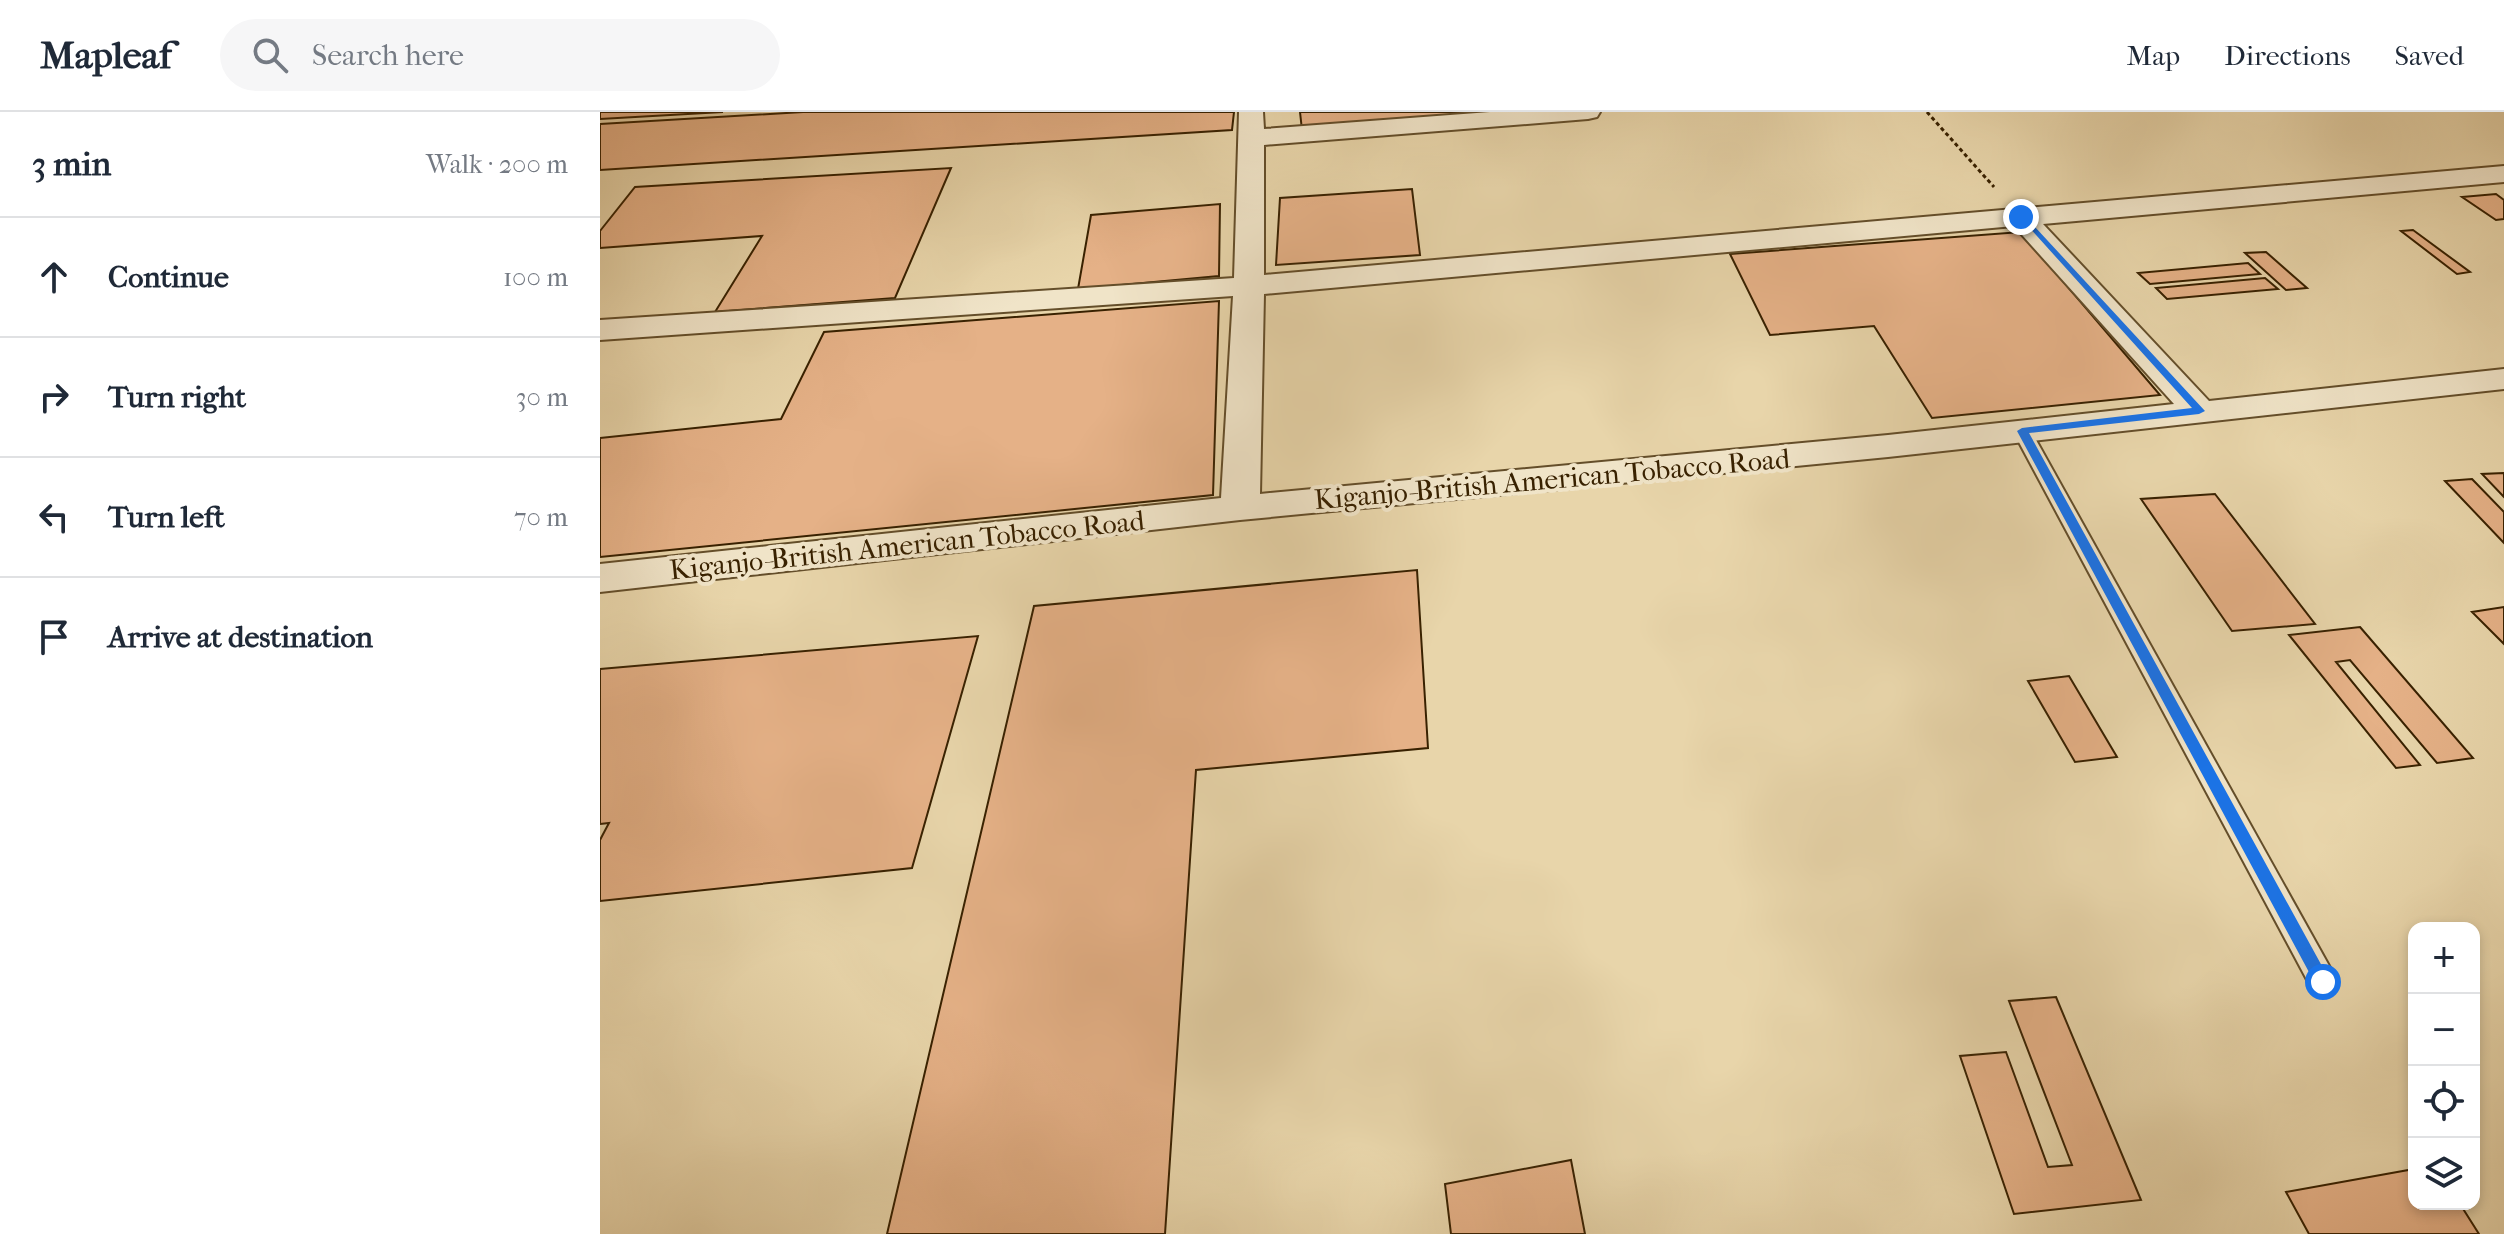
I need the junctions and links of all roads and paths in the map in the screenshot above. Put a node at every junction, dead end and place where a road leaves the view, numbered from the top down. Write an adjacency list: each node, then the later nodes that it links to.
1 (1588, 112): 3 (street)
2 (1927, 112): 5 (path)
3 (1250, 125): 6 (street)
4 (2504, 174): 5 (street)
5 (2021, 217): 6 (street); 9 (street)
6 (1249, 286): 7 (street); 11 (street)
7 (600, 330)
8 (2504, 379): 9 (street, Kiganjo-British American Tobacco Road)
9 (2199, 411): 10 (street, Kiganjo-British American Tobacco Road)
10 (2022, 431): 11 (street, Kiganjo-British American Tobacco Road); 13 (lane)
11 (1240, 508): 12 (street, Kiganjo-British American Tobacco Road)
12 (600, 578)
13 (2323, 982)

